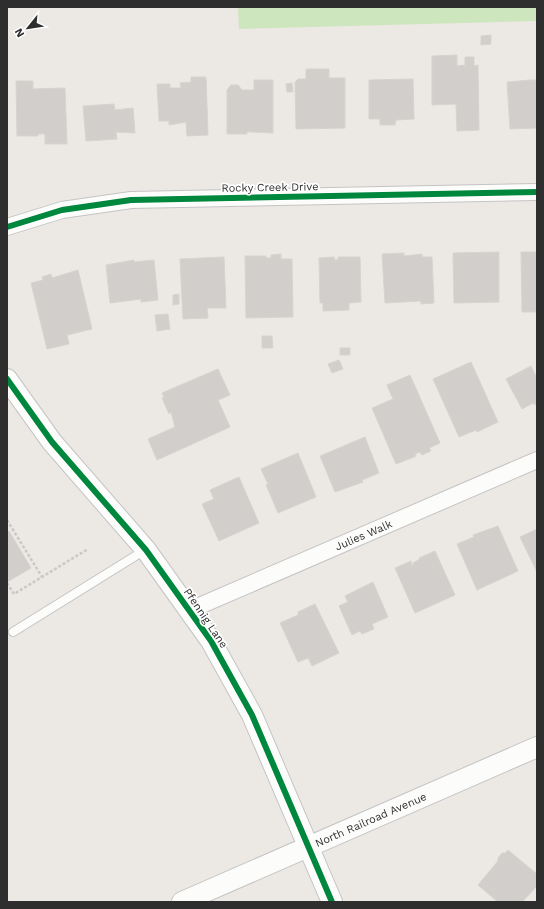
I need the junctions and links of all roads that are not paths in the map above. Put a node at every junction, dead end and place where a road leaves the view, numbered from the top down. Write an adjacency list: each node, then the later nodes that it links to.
1 (537, 192): 2 (street, Rocky Creek Drive)
2 (7, 227)
3 (7, 379): 5 (street, Pfennig Lane)
4 (537, 460): 6 (street, Julies Walk)
5 (146, 550): 6 (street, Pfennig Lane); 7 (lane)
6 (190, 610): 9 (street, Pfennig Lane)
7 (13, 632)
8 (537, 747): 9 (street, North Railroad Avenue)
9 (308, 846): 10 (street, North Railroad Avenue); 11 (street, Pfennig Lane)
10 (182, 902)
11 (332, 902)

